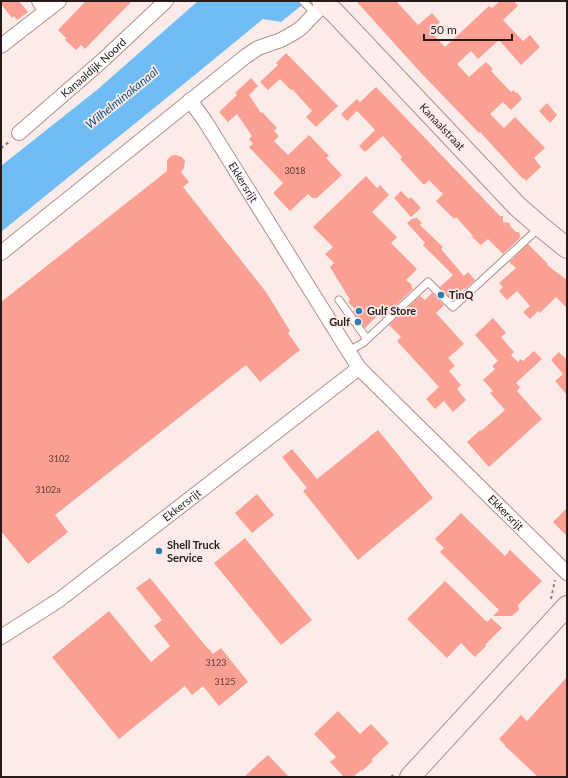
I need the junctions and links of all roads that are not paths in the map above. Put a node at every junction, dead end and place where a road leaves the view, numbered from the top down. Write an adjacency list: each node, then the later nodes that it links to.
1 (59, 1): 4 (street)
2 (166, 1): 7 (street, Kanaaldijk Noord)
3 (316, 4): 6 (street); 8 (street, Kanaalstraat)
4 (42, 6): 5 (street)
5 (1, 46)
6 (190, 100): 10 (street); 13 (street, Ekkersrijt)
7 (19, 133)
8 (541, 227): 9 (street, Kanaalstraat); 12 (lane)
9 (567, 248)
10 (1, 253)
11 (339, 300): 12 (lane)
12 (367, 339): 13 (lane)
13 (348, 352): 14 (street, Ekkersrijt)
14 (358, 368): 15 (street, Ekkersrijt); 17 (street, Ekkersrijt)
15 (567, 573)
16 (567, 606): 18 (street)
17 (1, 637)
18 (410, 777)

